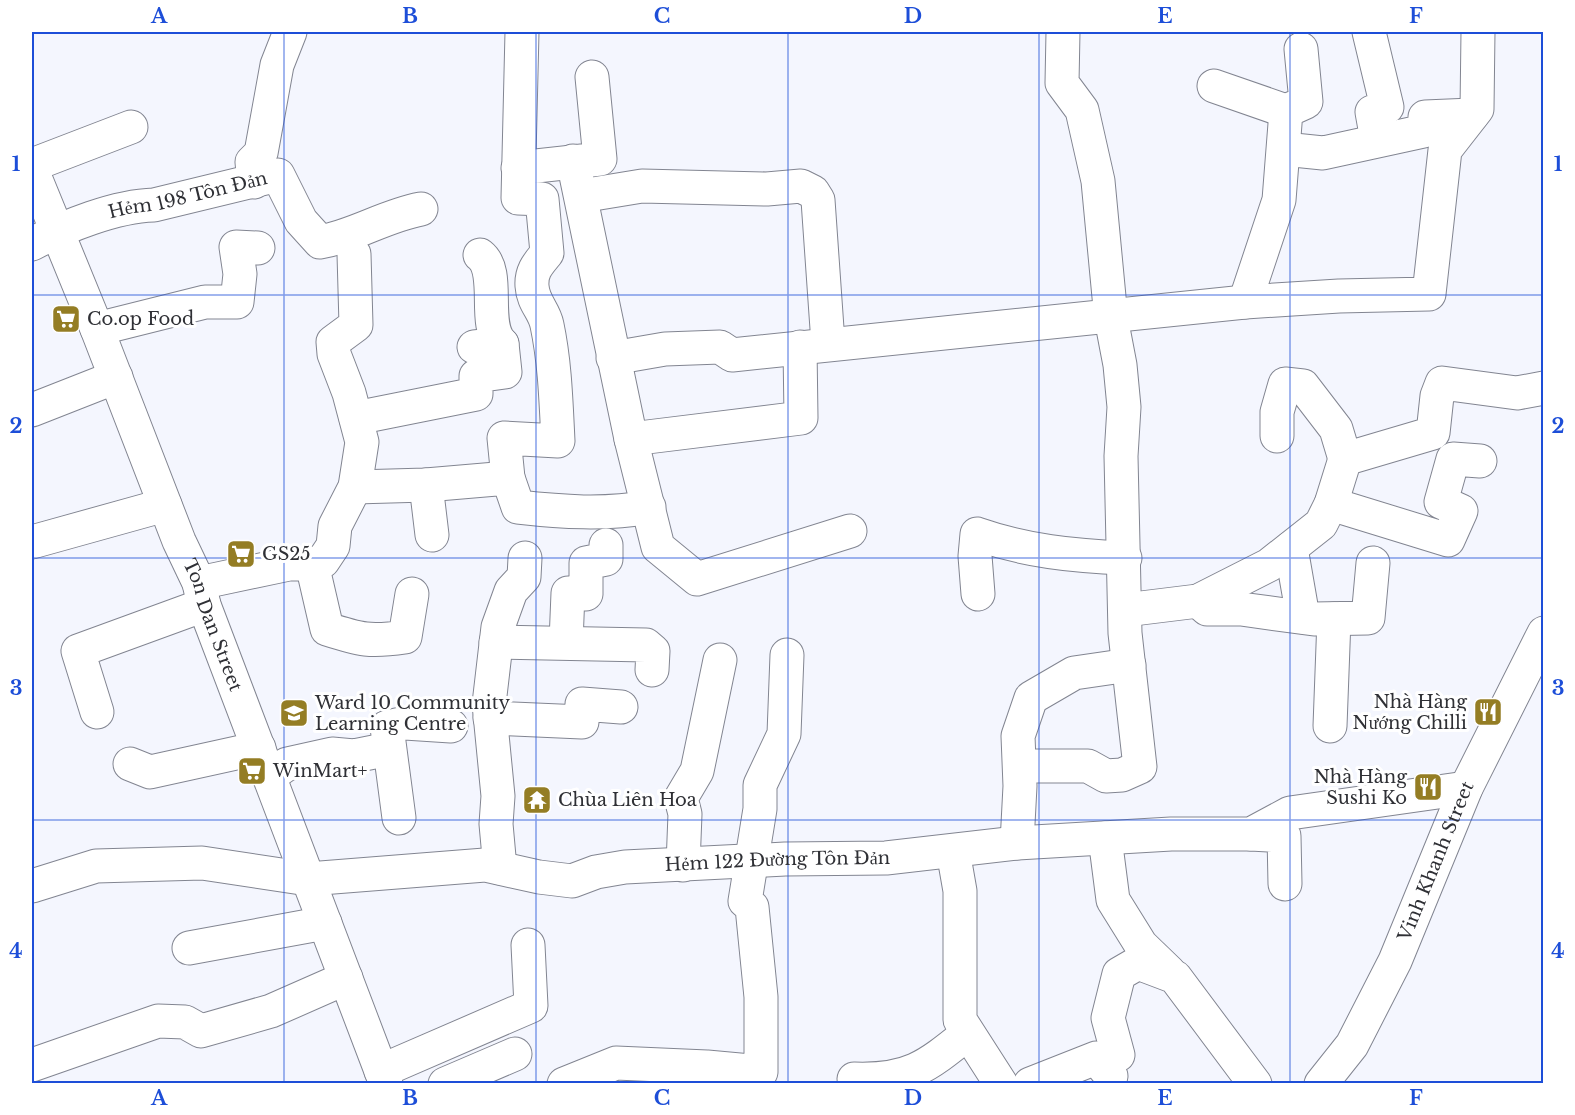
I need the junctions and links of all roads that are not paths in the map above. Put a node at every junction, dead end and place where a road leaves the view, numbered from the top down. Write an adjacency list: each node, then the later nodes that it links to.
1 (290, 32): 17 (street)
2 (526, 32): 18 (street)
3 (1063, 32): 26 (street)
4 (1369, 32): 12 (street)
5 (1478, 32): 10 (street)
6 (1301, 49): 9 (street)
7 (592, 77): 14 (street)
8 (1214, 86): 9 (street)
9 (1286, 111): 13 (street)
10 (1472, 115): 12 (street); 25 (street)
11 (131, 128): 15 (street)
12 (1377, 140): 13 (street)
13 (1284, 150): 25 (street)
14 (573, 161): 18 (street); 19 (street)
15 (32, 165)
16 (32, 170): 21 (street, Ton Dan Street)
17 (254, 182): 20 (street, Hẻm 198 Tôn Đản); 21 (street, Hẻm 198 Tôn Đản)
18 (518, 183): 38 (street)
19 (581, 196): 28 (street); 29 (street)
20 (421, 209)
21 (44, 238): 27 (street, Ton Dan Street)
22 (258, 248): 27 (street)
23 (354, 254): 33 (street)
24 (480, 255): 33 (street)
25 (1245, 302): 26 (street)
26 (1111, 318): 28 (street); 50 (street)
27 (98, 329): 30 (street, Ton Dan Street)
28 (814, 345): 29 (street); 35 (street)
29 (613, 358): 35 (street)
30 (116, 376): 32 (street); 42 (street, Ton Dan Street)
31 (1544, 388): 36 (street)
32 (32, 411)
33 (356, 418): 40 (street)
34 (1277, 436): 36 (street)
35 (631, 439): 43 (street)
36 (1345, 459): 41 (street)
37 (1480, 461): 41 (street)
38 (508, 478): 39 (street); 43 (street)
39 (426, 485): 40 (street); 45 (street)
40 (355, 487): 52 (street)
41 (1331, 504): 48 (street)
42 (165, 505): 46 (street); 55 (street, Ton Dan Street)
43 (649, 507): 44 (street)
44 (850, 531)
45 (432, 535)
46 (32, 542)
47 (606, 545): 54 (street)
48 (1291, 548): 58 (street); 60 (street)
49 (525, 558): 53 (street)
50 (1125, 558): 57 (street); 59 (street)
51 (1373, 563): 60 (street)
52 (312, 564): 55 (street); 56 (street)
53 (511, 591): 54 (street); 62 (street)
54 (568, 593): 63 (street)
55 (201, 594): 70 (street); 75 (street, Ton Dan Street)
56 (412, 594)
57 (978, 594)
58 (1198, 601): 59 (street); 60 (street)
59 (1125, 610): 66 (street)
60 (1318, 618): 73 (street)
61 (1544, 633): 68 (street, Vinh Khanh Street)
62 (496, 642): 63 (street); 71 (street)
63 (566, 642): 67 (street)
64 (787, 655): 84 (street)
65 (720, 660): 85 (street)
66 (1129, 665): 77 (street); 77 (street)
67 (651, 670)
68 (1534, 675): 78 (street, Vinh Khanh Street)
69 (621, 706): 71 (street)
70 (98, 712)
71 (490, 718): 86 (street)
72 (451, 726): 74 (street)
73 (1330, 726)
74 (389, 748): 75 (street); 79 (street)
75 (265, 762): 76 (street); 87 (street, Ton Dan Street)
76 (130, 764)
77 (1020, 766): 82 (street)
78 (1466, 788): 80 (street, Hẻm 122 Đường Tôn Đản); 105 (street, Vinh Khanh Street)
79 (399, 818)
80 (1251, 834): 81 (street, Hẻm 122 Đường Tôn Đản); 88 (street, Hẻm 122 Đường Tôn Đản)
81 (1105, 838): 82 (street, Hẻm 122 Đường Tôn Đản); 93 (street)
82 (1017, 843): 83 (street, Hẻm 122 Đường Tôn Đản)
83 (953, 851): 84 (street, Hẻm 122 Đường Tôn Đản); 95 (street)
84 (752, 861): 85 (street, Hẻm 122 Đường Tôn Đản); 101 (street)
85 (682, 865): 86 (street, Hẻm 122 Đường Tôn Đản)
86 (500, 868): 87 (street, Hẻm 122 Đường Tôn Đản)
87 (308, 879): 89 (street, Hẻm 122 Đường Tôn Đản); 90 (street, Ton Dan Street)
88 (1285, 884)
89 (32, 886)
90 (325, 923): 92 (street); 94 (street, Ton Dan Street)
91 (528, 945): 98 (street)
92 (189, 948)
93 (1175, 977): 103 (street); 104 (street)
94 (346, 978): 97 (street); 98 (street, Ton Dan Street)
95 (967, 1034): 99 (street); 102 (street)
96 (515, 1054): 100 (street)
97 (43, 1070)
98 (383, 1077)
99 (854, 1079)
100 (446, 1083)
101 (564, 1083)
102 (1001, 1083)
103 (1030, 1083)
104 (1255, 1083)
105 (1321, 1083)

